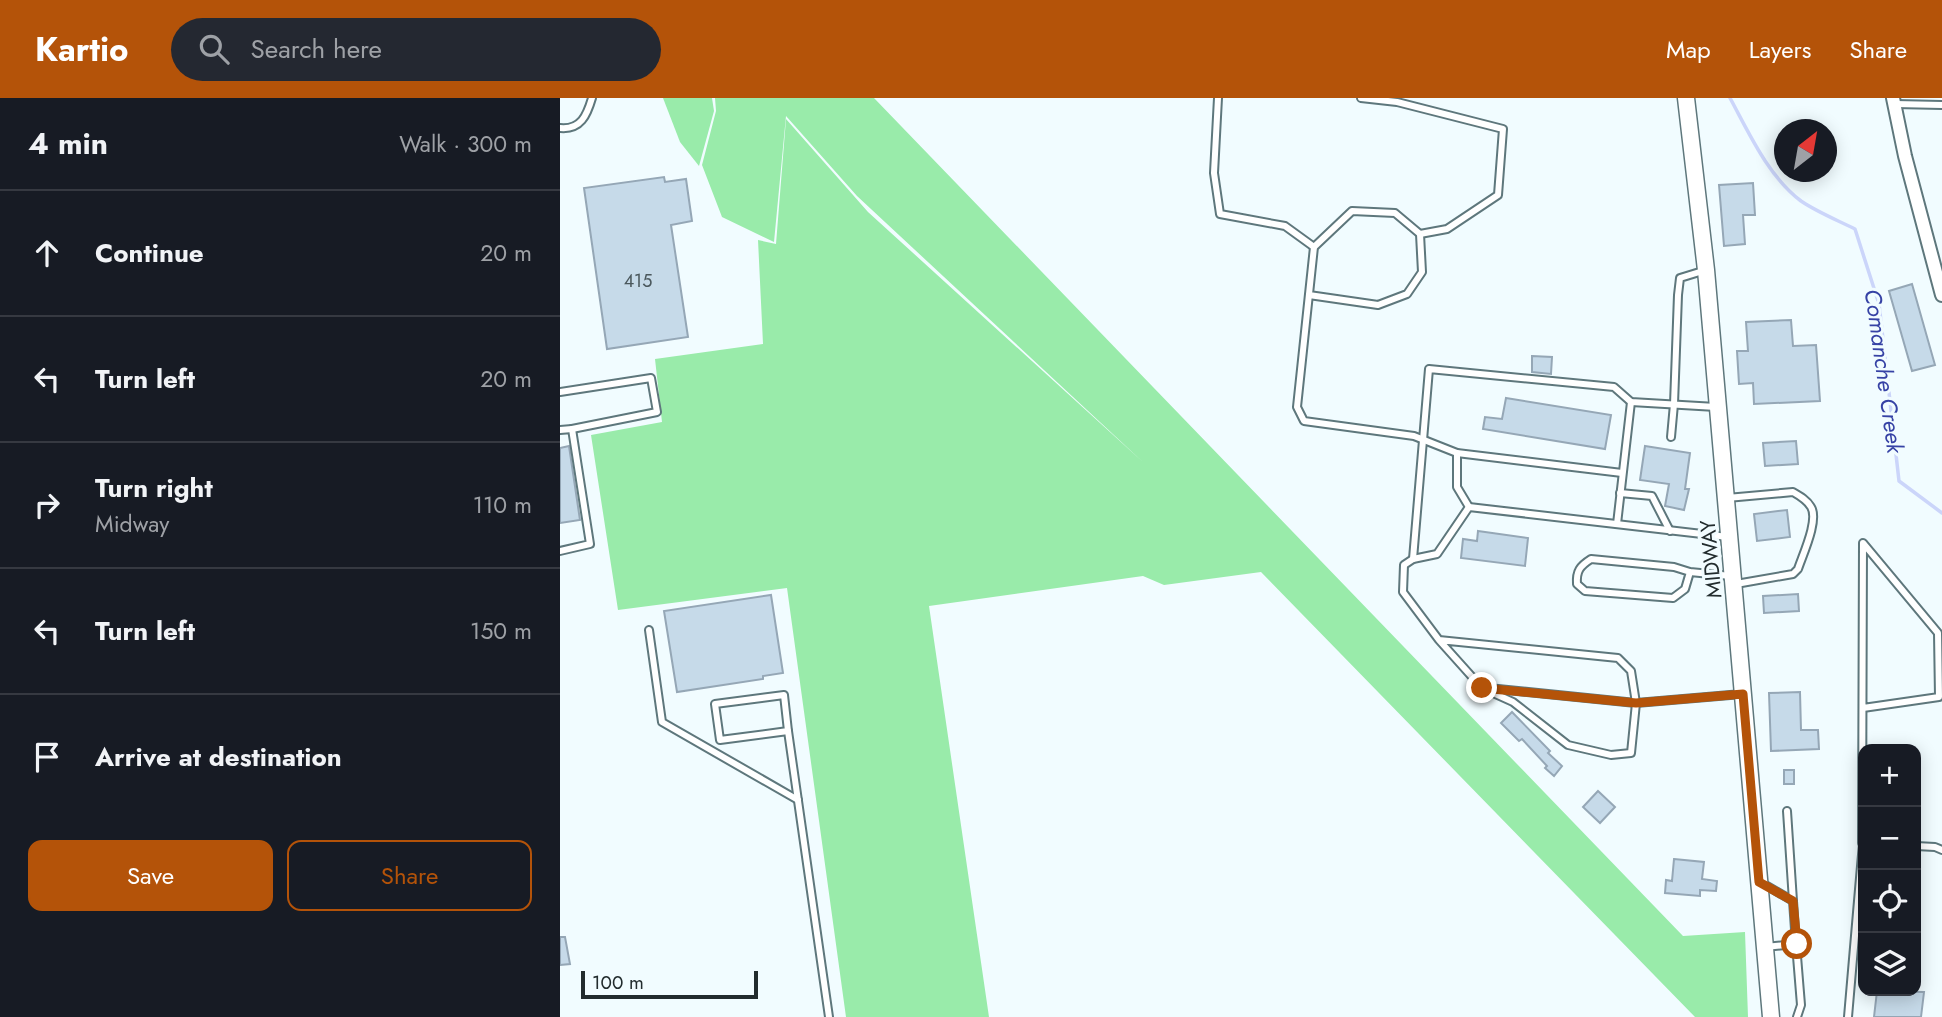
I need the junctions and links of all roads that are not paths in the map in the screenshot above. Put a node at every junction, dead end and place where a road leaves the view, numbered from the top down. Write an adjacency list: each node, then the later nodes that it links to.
1 (592, 98): 7 (lane)
2 (1218, 98): 9 (lane)
3 (1361, 98): 8 (lane)
4 (1686, 98): 10 (main road, MIDWAY)
5 (1894, 101): 6 (lane); 12 (street)
6 (1942, 105)
7 (560, 128)
8 (1420, 234): 9 (lane); 11 (lane)
9 (1314, 247): 11 (lane)
10 (1706, 270): 15 (lane); 16 (main road, MIDWAY)
11 (1309, 295): 20 (lane)
12 (1942, 295)
13 (560, 392): 17 (lane)
14 (1631, 402): 15 (lane); 20 (lane); 22 (lane)
15 (1674, 404): 16 (lane); 19 (lane)
16 (1719, 408): 24 (main road, MIDWAY)
17 (572, 429): 18 (lane); 29 (lane)
18 (560, 430)
19 (1671, 438)
20 (1423, 440): 21 (lane); 30 (lane)
21 (1457, 453): 22 (lane); 25 (lane)
22 (1622, 473): 23 (lane)
23 (1620, 493): 26 (lane); 27 (lane)
24 (1727, 498): 28 (main road, MIDWAY); 32 (lane)
25 (1469, 507): 26 (lane); 30 (lane)
26 (1616, 524): 27 (lane)
27 (1670, 531): 28 (lane)
28 (1730, 537): 32 (main road, MIDWAY)
29 (560, 551)
30 (1413, 559): 34 (lane)
31 (1690, 572): 31 (lane); 32 (lane)
32 (1734, 580): 36 (main road, MIDWAY)
33 (649, 630): 41 (lane)
34 (1439, 640): 35 (lane); 37 (lane)
35 (1482, 688): 37 (lane); 37 (lane)
36 (1743, 694): 37 (lane); 48 (main road, MIDWAY)
37 (1636, 703)
38 (1863, 708): 38 (lane); 43 (lane)
39 (788, 731): 40 (lane); 40 (lane); 42 (lane)
40 (720, 740): 41 (lane)
41 (714, 751): 42 (lane)
42 (798, 800): 52 (lane)
43 (1863, 807)
44 (1787, 811): 49 (lane)
45 (1921, 846): 46 (lane)
46 (1942, 849)
47 (1861, 870): 55 (lane)
48 (1759, 882): 49 (lane); 51 (main road, MIDWAY)
49 (1793, 901): 50 (lane)
50 (1797, 944): 51 (lane); 54 (lane)
51 (1765, 947): 53 (main road, MIDWAY)
52 (829, 1017)
53 (1771, 1017)
54 (1797, 1017)
55 (1848, 1017)

